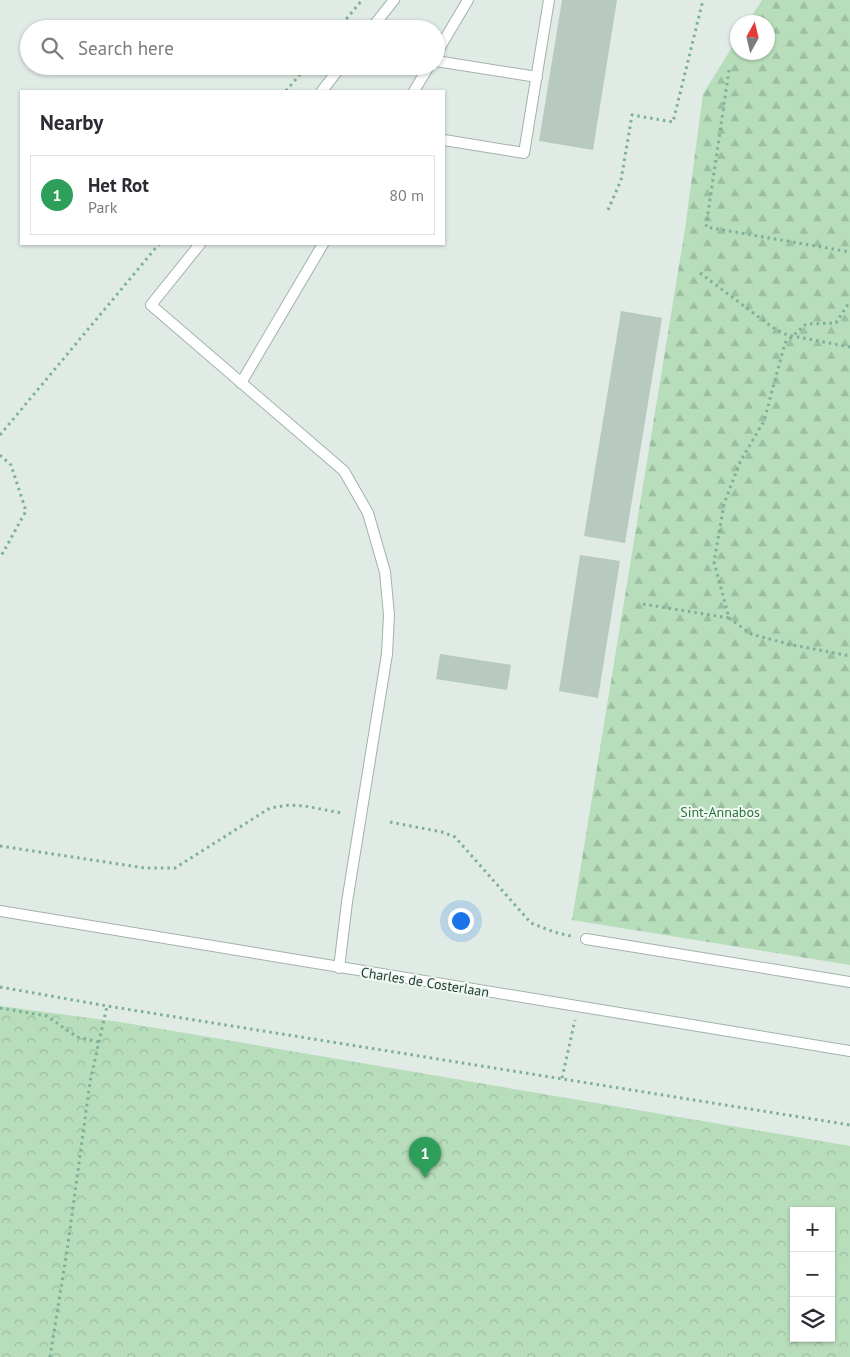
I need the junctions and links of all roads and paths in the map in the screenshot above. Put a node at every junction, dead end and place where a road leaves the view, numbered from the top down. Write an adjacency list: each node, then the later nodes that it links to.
1 (362, 0): 6 (path)
2 (394, 0): 7 (lane)
3 (468, 0): 8 (lane)
4 (549, 0): 14 (lane)
5 (703, 0): 19 (path)
6 (345, 20)
7 (378, 20)
8 (445, 39)
9 (445, 62): 14 (lane)
10 (729, 70): 23 (path)
11 (299, 75): 15 (path)
12 (335, 75): 16 (lane)
13 (424, 75): 17 (lane)
14 (537, 76): 18 (lane)
15 (287, 90)
16 (323, 90)
17 (415, 90)
18 (445, 140)
19 (608, 210)
20 (158, 245): 29 (path)
21 (199, 245): 28 (lane)
22 (322, 245): 28 (lane)
23 (850, 252)
24 (700, 274): 26 (path)
25 (850, 301): 26 (path)
26 (793, 336): 27 (path); 33 (path)
27 (850, 347)
28 (241, 383): 41 (lane)
29 (0, 435)
30 (0, 455): 31 (path)
31 (0, 558)
32 (642, 604): 33 (path)
33 (729, 618): 34 (path)
34 (850, 656)
35 (341, 813): 37 (path)
36 (390, 822): 39 (path)
37 (0, 846)
38 (0, 912): 41 (lane, Charles de Costerlaan)
39 (554, 932)
40 (586, 939): 42 (lane)
41 (339, 968): 45 (lane, Charles de Costerlaan)
42 (850, 982)
43 (0, 987): 44 (path)
44 (107, 1006): 47 (path); 49 (path)
45 (578, 1007): 48 (lane, Charles de Costerlaan); 49 (path)
46 (0, 1008): 47 (path)
47 (99, 1042): 51 (path)
48 (850, 1051)
49 (562, 1078): 50 (path)
50 (850, 1125)
51 (50, 1357)

